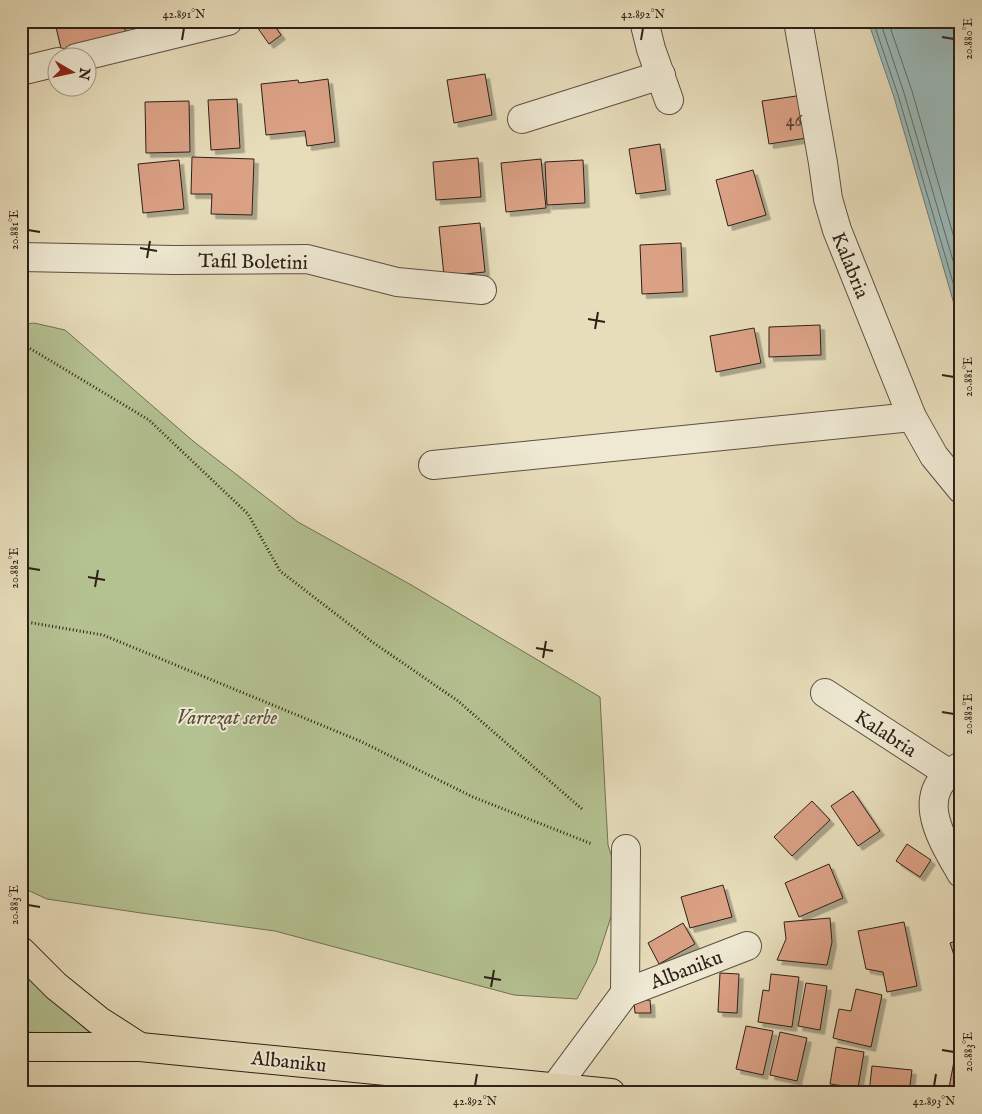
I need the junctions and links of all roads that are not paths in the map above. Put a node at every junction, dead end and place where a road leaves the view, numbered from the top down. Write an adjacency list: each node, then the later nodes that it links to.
1 (228, 21): 4 (street)
2 (644, 21): 7 (street)
3 (798, 21): 10 (street, Kalabria)
4 (98, 53)
5 (48, 64): 6 (street)
6 (21, 70)
7 (522, 119)
8 (21, 257): 9 (street, Tafil Boletini)
9 (482, 290)
10 (912, 417): 11 (street); 12 (street, Kalabria)
11 (433, 465)
12 (961, 489)
13 (825, 693): 14 (street, Kalabria)
14 (954, 769): 16 (street, Kalabria)
15 (626, 849): 19 (street, Albaniku)
16 (961, 873)
17 (747, 946): 19 (street, Albaniku)
18 (21, 951): 21 (main road)
19 (625, 993): 22 (street, Albaniku)
20 (21, 1047): 21 (main road, Albaniku)
21 (140, 1047): 22 (main road, Albaniku)
22 (556, 1086): 23 (main road, Albaniku)
23 (611, 1093)

